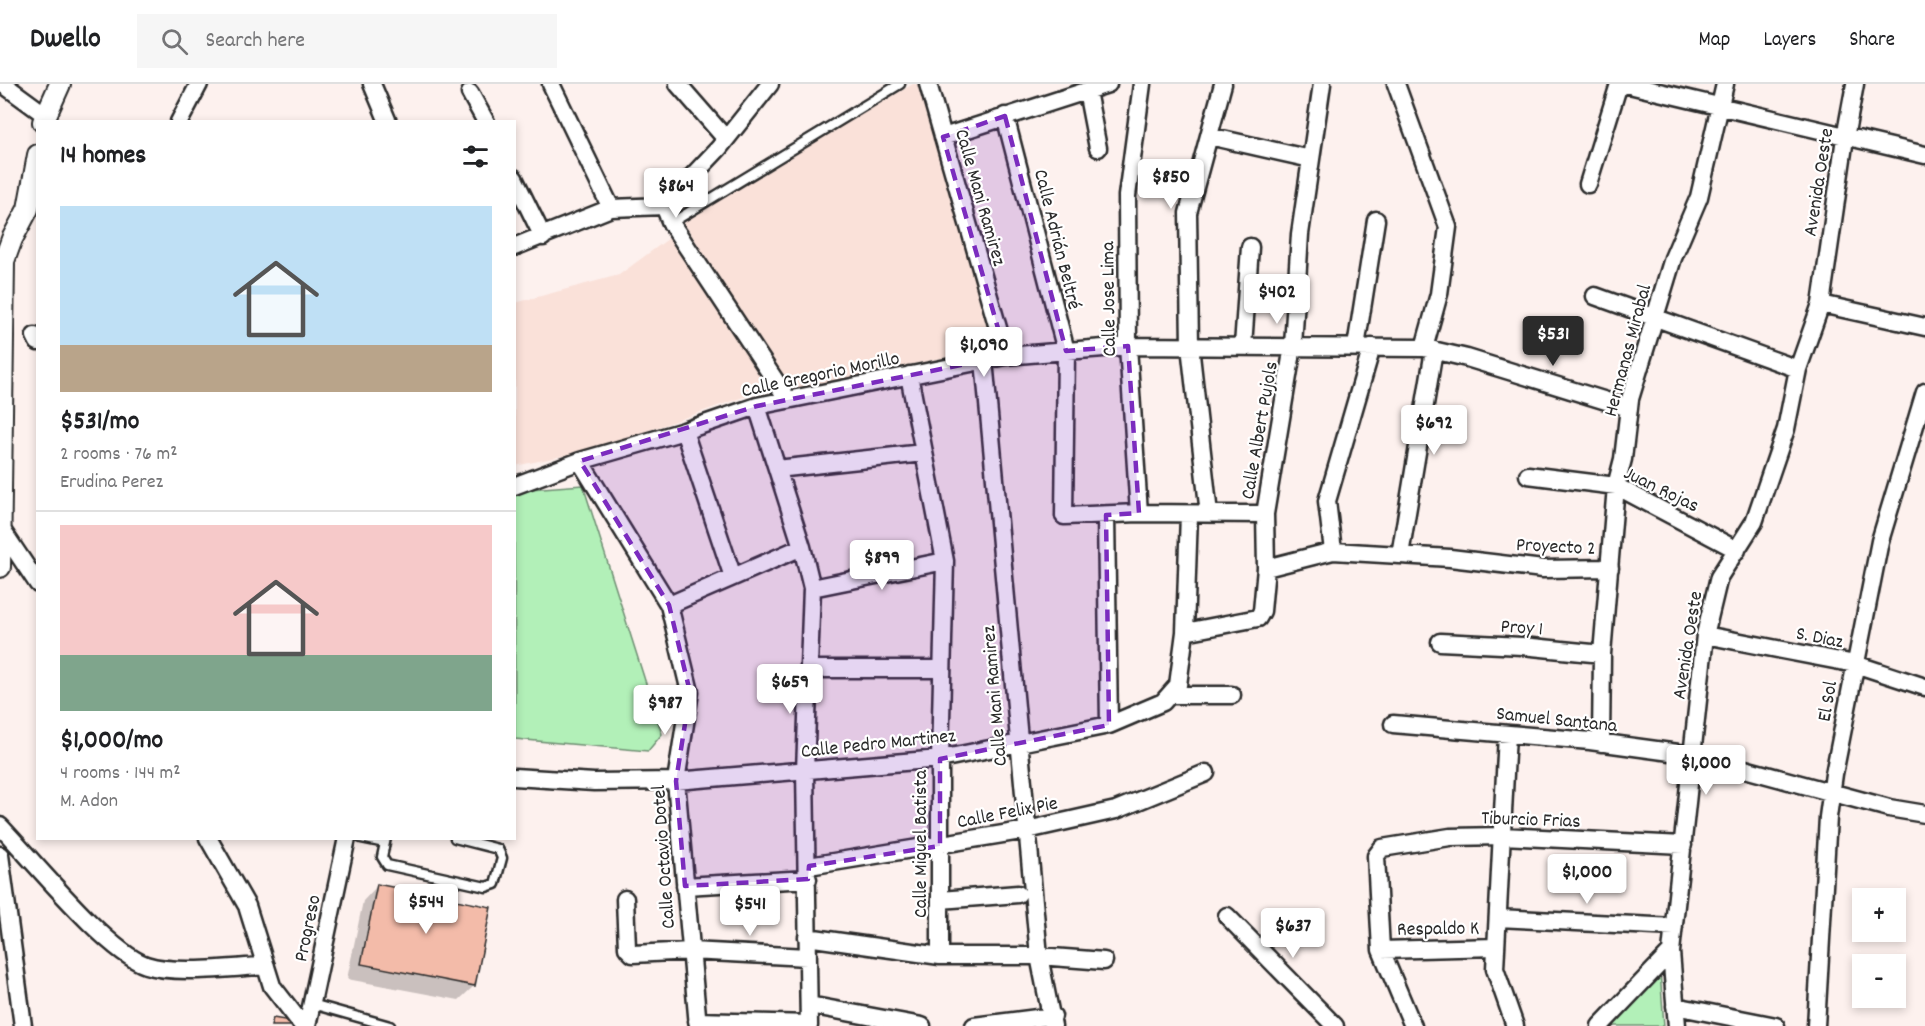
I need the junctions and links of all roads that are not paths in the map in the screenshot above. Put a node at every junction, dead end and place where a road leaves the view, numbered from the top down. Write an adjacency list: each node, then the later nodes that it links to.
1 (3, 84): 23 (street)
2 (60, 84): 23 (street)
3 (199, 84): 24 (street)
4 (372, 84): 25 (street)
5 (551, 84): 38 (street)
6 (678, 84): 29 (street)
7 (770, 84): 29 (street)
8 (900, 84): 41 (lane)
9 (928, 84): 28 (street, Calle Mani Ramirez)
10 (1108, 84): 19 (street)
11 (1142, 84): 49 (street, Calle Jose Lima)
12 (1223, 84): 27 (street)
13 (1322, 84): 33 (street, Calle Albert Pujols)
14 (1396, 84): 54 (street)
15 (1619, 84): 36 (street)
16 (1625, 84): 21 (street)
17 (1725, 84): 21 (street, Hermanas Mirabal)
18 (1856, 84): 30 (street, Avenida Oeste)
19 (1087, 91): 22 (street); 31 (street)
20 (470, 93): 26 (street)
21 (1720, 106): 30 (street); 47 (street, Hermanas Mirabal)
22 (1005, 116): 28 (street); 55 (street, Calle Adrián Beltré)
23 (44, 118)
24 (180, 120)
25 (387, 120)
26 (485, 120)
27 (1209, 136): 33 (street); 50 (street)
28 (943, 137): 56 (street, Calle Mani Ramirez)
29 (726, 138): 37 (street)
30 (1845, 138): 32 (street); 46 (street, Avenida Oeste)
31 (1098, 148)
32 (1925, 155)
33 (1311, 159): 52 (street, Calle Albert Pujols)
34 (36, 171): 39 (street)
35 (516, 182): 42 (street)
36 (1588, 184)
37 (664, 206): 38 (street); 41 (street)
38 (611, 208): 42 (street)
39 (33, 215): 76 (street)
40 (1376, 220): 53 (street)
41 (671, 223): 61 (street)
42 (543, 237): 43 (street)
43 (516, 246)
44 (1250, 247): 51 (street)
45 (1595, 296): 47 (street)
46 (1821, 304): 48 (street); 58 (street, Avenida Oeste)
47 (1653, 317): 58 (street); 63 (street, Hermanas Mirabal)
48 (1925, 327)
49 (1128, 346): 50 (street, Calle Gregorio Morillo); 55 (street, Calle Gregorio Morillo); 71 (street, Calle Jose Lima)
50 (1190, 346): 51 (street, Calle Gregorio Morillo); 73 (street)
51 (1243, 346): 52 (street, Calle Gregorio Morillo)
52 (1293, 346): 53 (street, Calle Gregorio Morillo); 74 (street, Calle Albert Pujols)
53 (1364, 347): 54 (street, Calle Gregorio Morillo); 79 (street)
54 (1429, 349): 63 (street, Calle Gregorio Morillo); 80 (street)
55 (1066, 351): 56 (street, Calle Gregorio Morillo); 75 (street, Calle Adrián Beltré)
56 (1006, 356): 57 (street, Calle Gregorio Morillo)
57 (984, 360): 59 (street, Calle Gregorio Morillo); 103 (street, Calle Mani Ramirez)
58 (1798, 369): 78 (street, Avenida Oeste)
59 (909, 375): 61 (street, Calle Gregorio Morillo); 65 (street, Calle Miguel Batista)
60 (1925, 392): 93 (street, El Sol)
61 (788, 400): 62 (street, Calle Gregorio Morillo)
62 (757, 406): 64 (street, Calle Gregorio Morillo); 67 (street)
63 (1629, 408): 70 (street, Hermanas Mirabal)
64 (684, 432): 66 (street, Calle Gregorio Morillo); 85 (street)
65 (923, 453): 67 (street); 81 (street, Calle Miguel Batista)
66 (580, 461): 69 (street, Calle Gregorio Morillo); 88 (street, Calle Octavio Dotel)
67 (777, 469): 77 (street)
68 (1528, 475): 70 (street, Juan Rojas)
69 (516, 485)
70 (1616, 486): 78 (street, Juan Rojas); 84 (street, Hermanas Mirabal)
71 (1139, 513): 72 (street); 75 (street)
72 (1189, 514): 73 (street); 89 (street)
73 (1209, 514): 74 (street)
74 (1265, 514): 83 (street, Calle Albert Pujols)
75 (1106, 515): 100 (street)
76 (2, 531): 82 (street); 86 (street)
77 (802, 548): 85 (street); 87 (street)
78 (1737, 550): 90 (street, Avenida Oeste)
79 (1333, 551): 80 (street, Proyecto 2); 83 (street, Proyecto 2)
80 (1400, 555): 84 (street, Proyecto 2)
81 (945, 561): 87 (street); 95 (street, Calle Miguel Batista)
82 (0, 567)
83 (1266, 568): 89 (street, Calle Albert Pujols)
84 (1610, 568): 92 (street, Hermanas Mirabal)
85 (734, 577): 88 (street)
86 (36, 581)
87 (812, 588): 94 (street)
88 (669, 605): 109 (street, Calle Octavio Dotel)
89 (1185, 632): 97 (street)
90 (1705, 635): 93 (street, S. Diaz); 104 (street, Avenida Oeste)
91 (1440, 642): 92 (street, Proy 1)
92 (1602, 654): 102 (street, Hermanas Mirabal)
93 (1854, 664): 96 (street, S. Diaz); 110 (street, El Sol)
94 (809, 669): 95 (street); 106 (street)
95 (942, 669): 105 (street, Calle Miguel Batista)
96 (1925, 687)
97 (1172, 695): 98 (street); 100 (street, Calle Pedro Martinez)
98 (1232, 695)
99 (1393, 724): 101 (street, Samuel Santana)
100 (1109, 725): 103 (street, Calle Pedro Martinez)
101 (1507, 734): 102 (street, Samuel Santana); 114 (street)
102 (1601, 743): 104 (street, Samuel Santana)
103 (1018, 744): 105 (street, Calle Pedro Martinez); 113 (street, Calle Mani Ramirez)
104 (1693, 755): 110 (street, Samuel Santana); 119 (street, Avenida Oeste)
105 (940, 759): 106 (street, Calle Pedro Martinez); 120 (street, Calle Miguel Batista)
106 (805, 770): 109 (street, Calle Pedro Martinez); 122 (street)
107 (1206, 772): 113 (street, Calle Felix Pie)
108 (516, 777): 109 (street, Calle Pedro Martinez)
109 (676, 782): 123 (street, Calle Octavio Dotel)
110 (1832, 794): 111 (street, Samuel Santana); 157 (street, El Sol)
111 (1925, 814)
112 (0, 826): 139 (street)
113 (1027, 830): 120 (street, Calle Felix Pie); 136 (street, Calle Mani Ramirez)
114 (1502, 836): 119 (street, Tiburcio Frias); 128 (street); 132 (street, Tiburcio Frias)
115 (209, 840): 139 (street)
116 (346, 840): 140 (street, Progreso)
117 (463, 840): 118 (lane)
118 (385, 841)
119 (1683, 845): 129 (street, Avenida Oeste)
120 (940, 846): 122 (street, Calle Felix Pie); 126 (street, Calle Miguel Batista)
121 (0, 855): 146 (street)
122 (808, 872): 123 (street, Calle Felix Pie); 130 (street)
123 (685, 886): 133 (street, Calle Octavio Dotel)
124 (1018, 894): 126 (street)
125 (626, 899): 133 (street)
126 (940, 900): 135 (street, Calle Miguel Batista)
127 (1227, 916): 151 (street)
128 (1498, 918): 129 (street); 131 (street)
129 (1674, 927): 134 (street, Avenida Oeste)
130 (807, 937): 135 (street); 137 (street)
131 (1496, 947): 132 (street, Respaldo K); 153 (street)
132 (1381, 950): 152 (street)
133 (691, 951): 137 (street); 144 (street, Calle Octavio Dotel)
134 (1671, 952): 142 (street, Avenida Oeste); 154 (street)
135 (940, 956): 136 (street)
136 (1039, 956): 138 (street); 143 (street, Calle Mani Ramirez)
137 (807, 957): 141 (street)
138 (1104, 961)
139 (266, 966): 147 (street)
140 (312, 1004): 147 (street, Progreso); 148 (lane)
141 (809, 1005): 145 (street); 149 (street)
142 (1675, 1006): 155 (street, Avenida Oeste); 156 (street)
143 (1053, 1021): 150 (street)
144 (697, 1024): 145 (street)
145 (809, 1025)
146 (24, 1026)
147 (305, 1026)
148 (390, 1026)
149 (922, 1026)
150 (974, 1026)
151 (1335, 1026)
152 (1413, 1026)
153 (1515, 1026)
154 (1600, 1026)
155 (1677, 1026)
156 (1776, 1026)
157 (1816, 1026)

